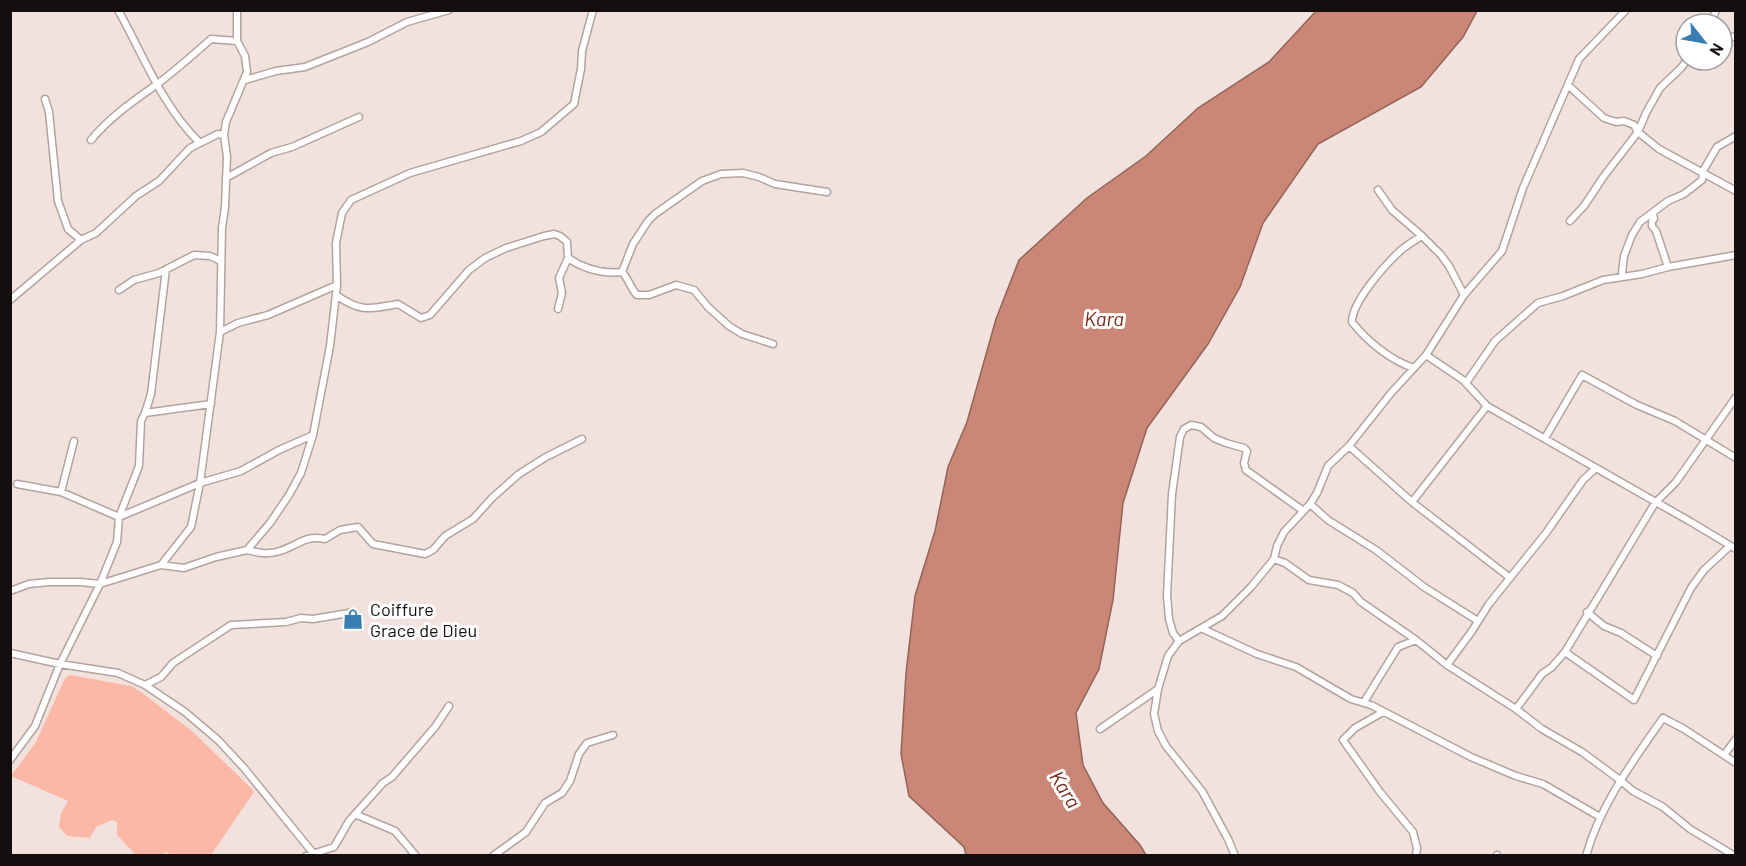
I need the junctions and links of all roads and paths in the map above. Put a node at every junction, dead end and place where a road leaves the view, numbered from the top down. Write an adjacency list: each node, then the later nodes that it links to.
1 (118, 10): 10 (street)
2 (228, 10): 6 (street)
3 (449, 10): 9 (street)
4 (593, 10): 35 (street)
5 (1626, 10): 11 (street)
6 (236, 13): 7 (street)
7 (237, 41): 9 (street); 10 (street)
8 (1677, 72): 14 (street)
9 (245, 80): 15 (street)
10 (157, 84): 17 (street); 18 (street)
11 (1569, 86): 14 (street); 38 (street)
12 (45, 99): 27 (street)
13 (359, 117): 20 (street)
14 (1638, 132): 19 (street); 25 (street)
15 (224, 135): 18 (street); 20 (street)
16 (1736, 136): 19 (street)
17 (91, 140)
18 (199, 142): 27 (street)
19 (1703, 172): 22 (street); 24 (street)
20 (226, 178): 30 (street)
21 (1378, 190): 26 (street)
22 (1736, 191)
23 (827, 192): 33 (street)
24 (1653, 213): 31 (street); 34 (street)
25 (1570, 221)
26 (1422, 236): 38 (street); 44 (street)
27 (81, 240): 39 (street)
28 (1736, 255): 31 (street)
29 (568, 258): 33 (street); 37 (street); 40 (street)
30 (220, 261): 32 (street); 41 (street)
31 (1668, 267): 34 (street)
32 (166, 269): 36 (street); 49 (street)
33 (622, 272): 42 (street)
34 (1623, 277): 45 (street)
35 (337, 285): 37 (street); 41 (street)
36 (119, 290)
37 (336, 295): 50 (street)
38 (1464, 295): 43 (street)
39 (10, 300)
40 (558, 309)
41 (220, 332): 47 (street)
42 (773, 344)
43 (1426, 355): 44 (street); 45 (street)
44 (1414, 368): 55 (street)
45 (1466, 383): 48 (street)
46 (1736, 397): 53 (street)
47 (211, 404): 49 (street); 58 (street)
48 (1487, 406): 51 (street); 61 (street)
49 (145, 413): 65 (street)
50 (313, 435): 58 (street); 67 (street)
51 (1545, 438): 53 (street); 57 (street)
52 (582, 439): 67 (street)
53 (1706, 440): 56 (street); 62 (street)
54 (74, 441): 60 (street)
55 (1349, 446): 61 (street); 63 (street)
56 (1736, 458)
57 (1596, 468): 62 (street); 70 (street)
58 (200, 483): 65 (street); 69 (street)
59 (16, 484): 60 (street)
60 (61, 492): 65 (street)
61 (1412, 502): 70 (street)
62 (1655, 503): 66 (street); 73 (street)
63 (1310, 504): 64 (street); 75 (street)
64 (1302, 510): 68 (street); 78 (street)
65 (119, 517): 71 (street)
66 (1733, 547): 81 (street)
67 (247, 550): 69 (street)
68 (1274, 559): 76 (street); 77 (street)
69 (160, 565): 71 (street)
70 (1509, 577): 75 (street)
71 (100, 584): 72 (street); 82 (street)
72 (10, 591)
73 (1587, 612): 79 (street); 81 (street)
74 (349, 613): 84 (street)
75 (1479, 621): 83 (street)
76 (1203, 629): 78 (street); 86 (street)
77 (1416, 640): 83 (street); 86 (street)
78 (1179, 641): 85 (street)
79 (1565, 652): 81 (street); 88 (street)
80 (10, 653): 82 (street)
81 (1656, 656)
82 (60, 664): 84 (street); 94 (street)
83 (1447, 666): 88 (street)
84 (145, 685): 99 (street)
85 (1158, 689): 90 (street); 102 (street)
86 (1364, 702): 89 (street)
87 (449, 706): 97 (street)
88 (1516, 709): 96 (street)
89 (1383, 712): 98 (street); 103 (street)
90 (1100, 729)
91 (613, 735): 101 (street)
92 (1736, 739): 93 (street)
93 (1724, 755): 95 (street); 96 (street)
94 (10, 760)
95 (1736, 763)
96 (1620, 780): 98 (street); 105 (street)
97 (357, 815): 99 (street); 100 (street)
98 (1600, 817): 104 (street)
99 (310, 854)
100 (416, 855)
101 (493, 855)
102 (1235, 855)
103 (1416, 855)
104 (1586, 855)
105 (1735, 855)

